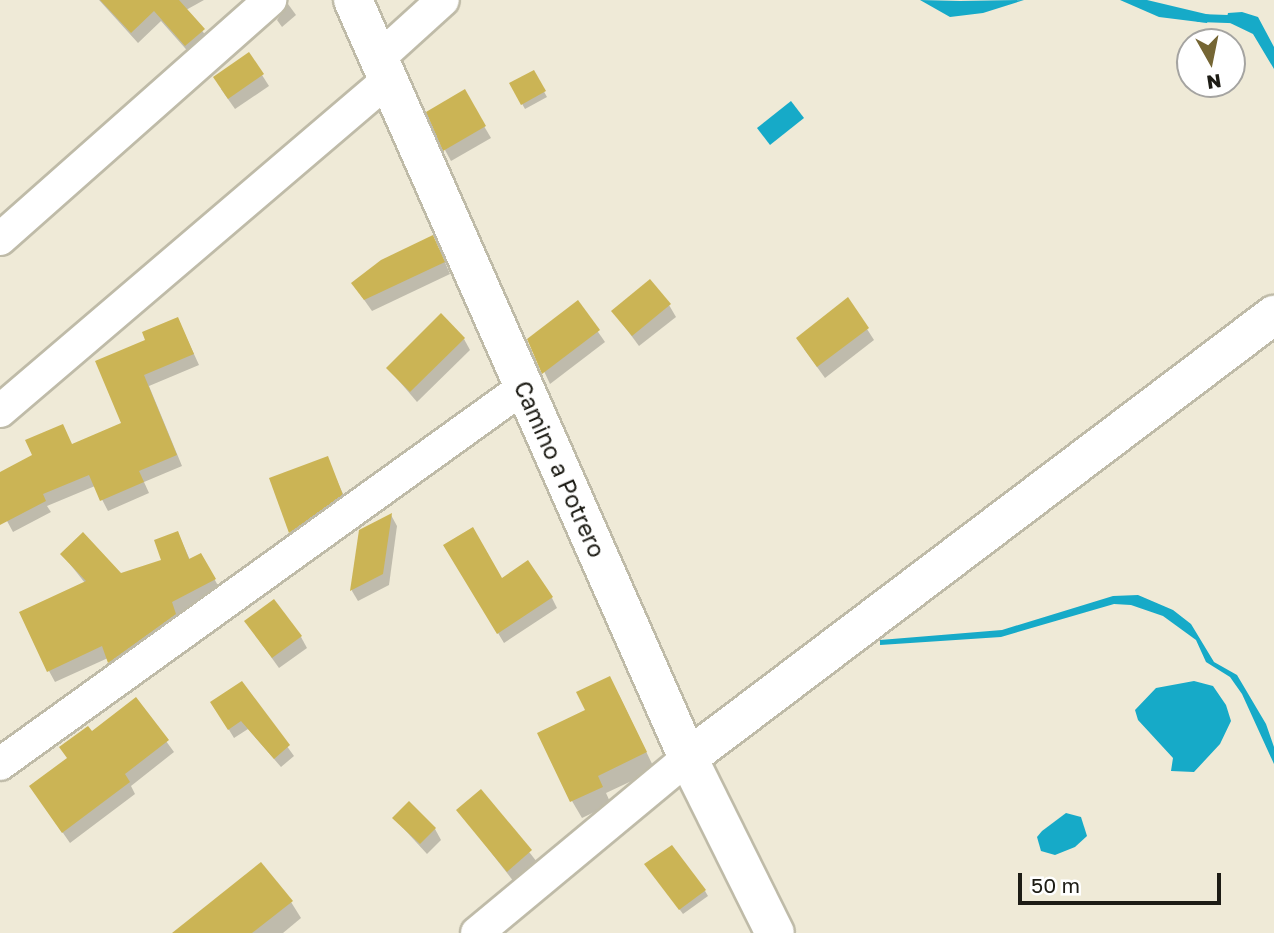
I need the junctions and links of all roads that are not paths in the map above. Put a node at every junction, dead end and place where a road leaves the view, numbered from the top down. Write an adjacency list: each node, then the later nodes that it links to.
1 (270, 0): 5 (street)
2 (353, 0): 4 (street, Camino a Potrero)
3 (443, 0): 4 (street)
4 (384, 69): 7 (street, Camino a Potrero); 8 (street)
5 (0, 239)
6 (1274, 315): 9 (street)
7 (524, 387): 9 (street, Camino a Potrero); 10 (street)
8 (0, 411)
9 (688, 758): 11 (street); 12 (street, Camino a Potrero)
10 (0, 764)
11 (477, 933)
12 (775, 933)

